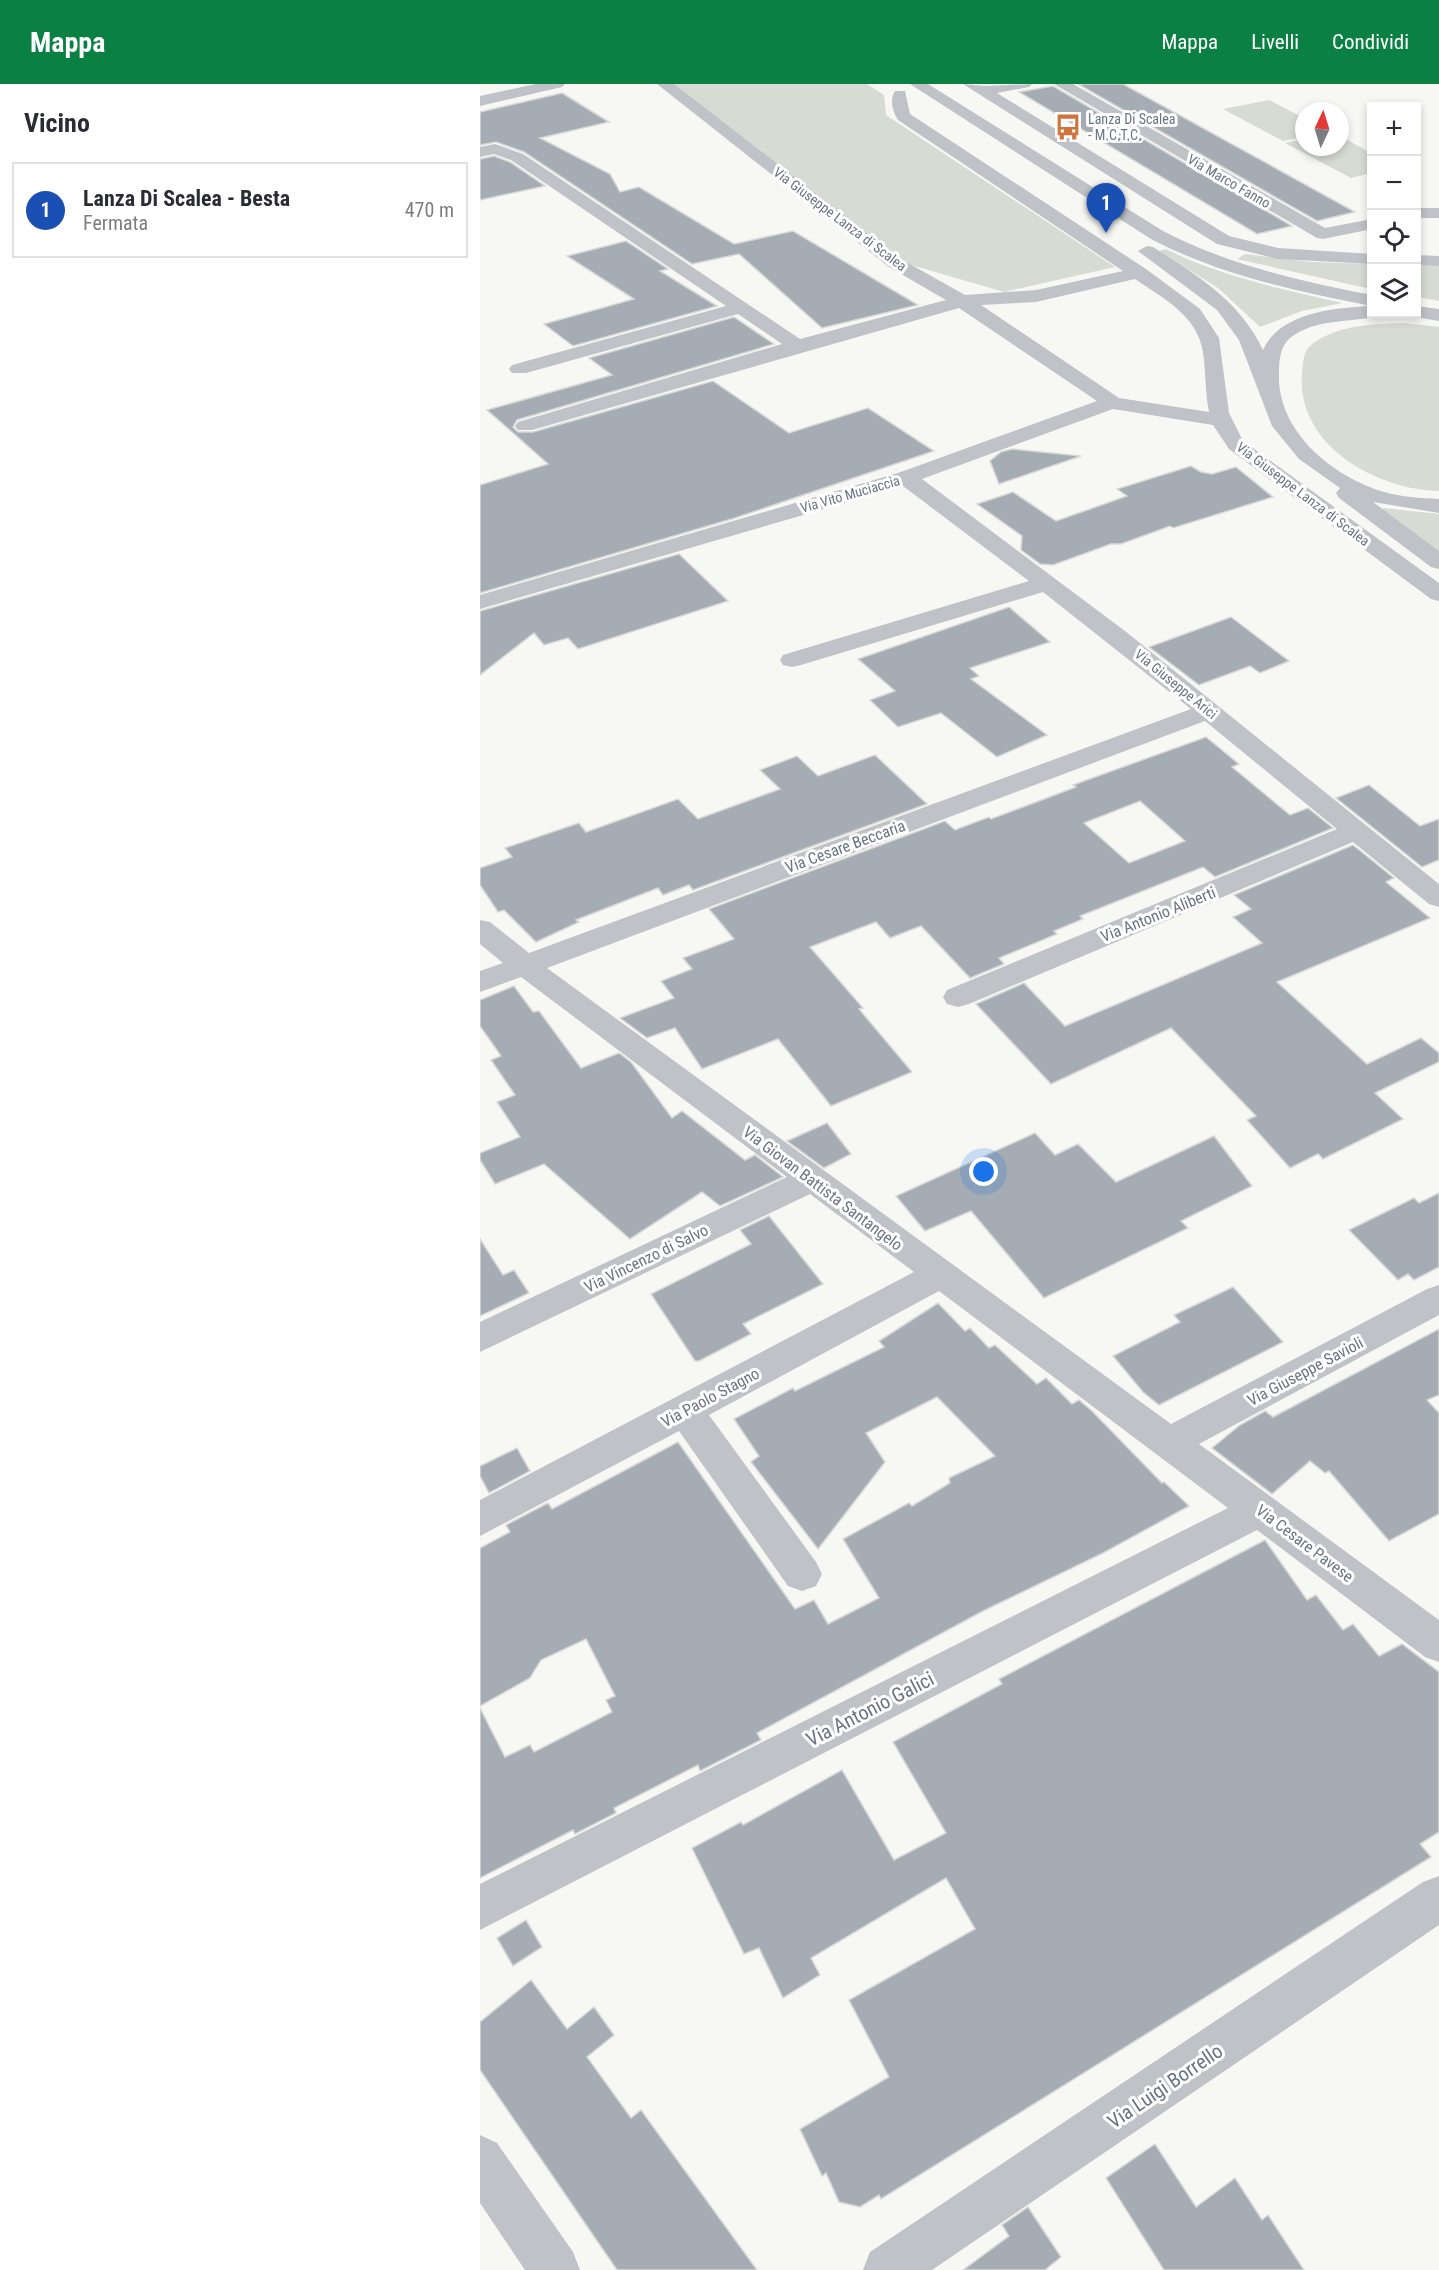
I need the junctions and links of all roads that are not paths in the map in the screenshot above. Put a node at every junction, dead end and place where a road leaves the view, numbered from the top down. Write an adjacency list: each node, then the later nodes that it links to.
1 (557, 84): 9 (street)
2 (665, 84): 23 (street, Via Giuseppe Lanza di Scalea)
3 (885, 84): 8 (street)
4 (918, 84): 22 (street)
5 (1024, 84): 7 (street)
6 (1062, 84): 15 (street, Via Marco Fanno)
7 (977, 88): 17 (street)
8 (900, 94): 10 (street); 21 (street, Via Giuseppe Lanza di Scalea)
9 (480, 101)
10 (919, 106)
11 (480, 152): 24 (street)
12 (1421, 213): 13 (street)
13 (1439, 213)
14 (1367, 225): 15 (street)
15 (1323, 234): 17 (street)
16 (1128, 239): 28 (street)
17 (1325, 257): 18 (street)
18 (1367, 259)
19 (1421, 260): 20 (street)
20 (1439, 261)
21 (1140, 273): 23 (street); 30 (street, Via Giuseppe Lanza di Scalea)
22 (1367, 300)
23 (962, 301): 26 (street); 29 (street, Via Giuseppe Lanza di Scalea)
24 (740, 308): 26 (street); 27 (street)
25 (1367, 313): 28 (street)
26 (797, 346): 31 (street)
27 (519, 369)
28 (1268, 389): 32 (street)
29 (1113, 403): 30 (street, Via Vito Muciaccia); 33 (street, Via Vito Muciaccia)
30 (1219, 420): 37 (street, Via Giuseppe Lanza di Scalea)
31 (525, 426)
32 (1304, 452): 34 (street); 35 (street, Via Giuseppe Lanza di Scalea)
33 (906, 478): 36 (street, Via Giuseppe Arici); 38 (street, Via Vito Muciaccia)
34 (1439, 506)
35 (1439, 562)
36 (1048, 583): 39 (street); 40 (street, Via Giuseppe Arici)
37 (1439, 594)
38 (480, 602)
39 (792, 660)
40 (1209, 711): 41 (street, Via Giuseppe Arici); 44 (street, Via Cesare Beccaria)
41 (1358, 831): 42 (street, Via Giuseppe Arici); 46 (street, Via Antonio Aliberti)
42 (1439, 898)
43 (480, 929): 44 (street, Via Giovan Battista Santangelo)
44 (525, 965): 45 (street, Via Cesare Beccaria); 47 (street, Via Giovan Battista Santangelo)
45 (480, 982)
46 (958, 997)
47 (812, 1179): 48 (street, Via Giovan Battista Santangelo); 50 (street, Via Vincenzo di Salvo)
48 (939, 1275): 51 (street, Via Paolo Stagno); 52 (street, Via Giovan Battista Santangelo)
49 (1439, 1299): 52 (street, Via Giuseppe Savioli)
50 (480, 1338)
51 (685, 1410): 54 (street, Via Paolo Stagno); 55 (street)
52 (1170, 1442): 53 (street, Via Cesare Pavese)
53 (1260, 1510): 56 (street, Via Cesare Pavese); 58 (street, Via Antonio Galici)
54 (480, 1519)
55 (802, 1574)
56 (1439, 1644)
57 (1439, 1898): 61 (street, Via Luigi Borrello)
58 (480, 1908)
59 (480, 2160): 60 (street)
60 (555, 2270)
61 (888, 2270)

